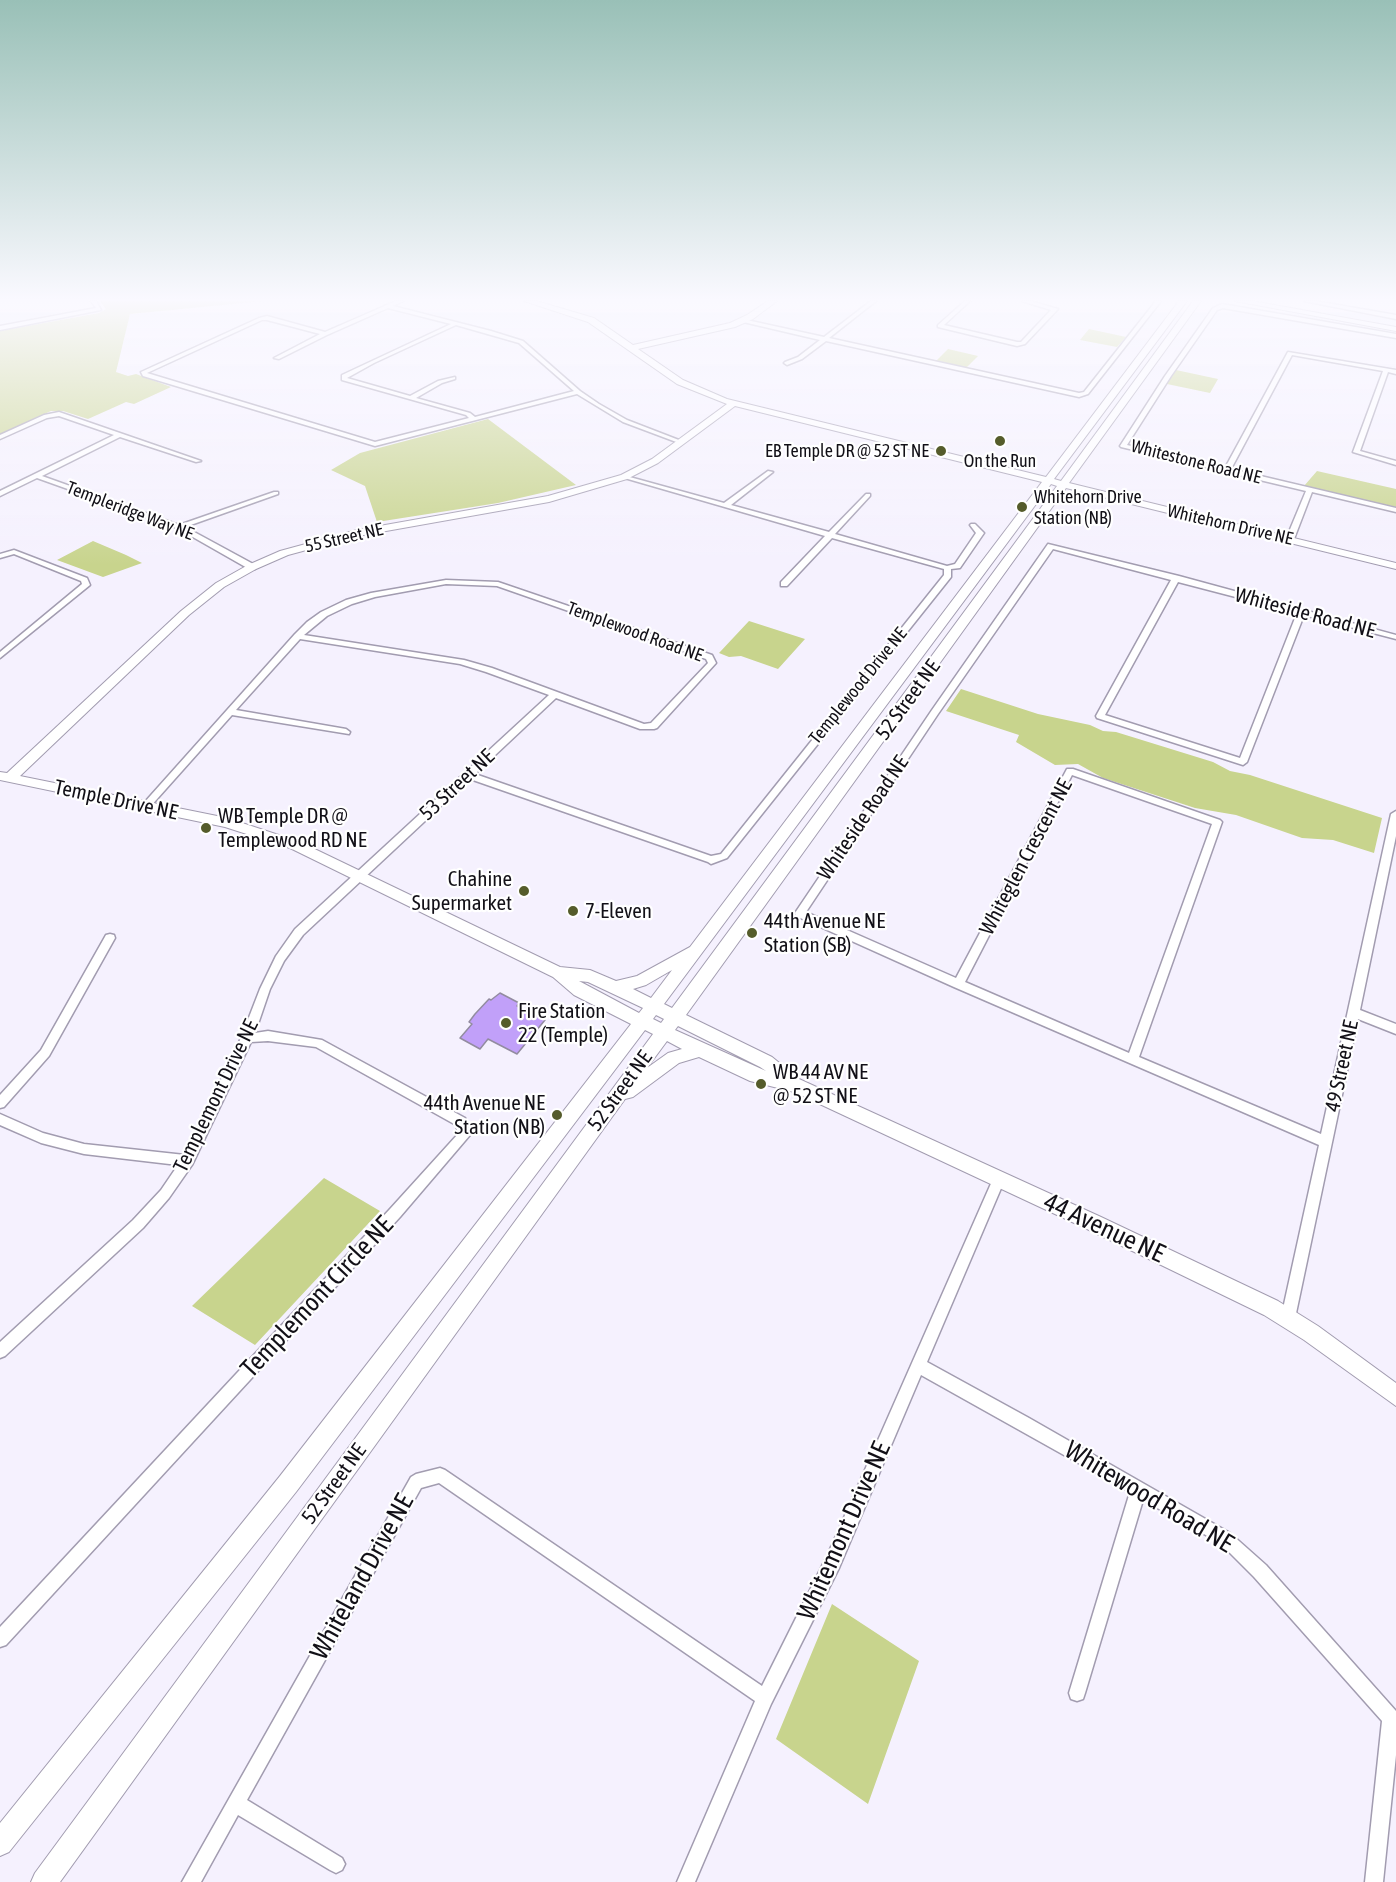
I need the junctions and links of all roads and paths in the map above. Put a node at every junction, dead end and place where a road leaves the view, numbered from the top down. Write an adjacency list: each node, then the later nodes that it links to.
1 (191, 389): 16 (street)
2 (379, 389): 14 (street)
3 (428, 389): 14 (street)
4 (574, 389): 13 (street)
5 (694, 389): 15 (main road)
6 (1051, 389): 7 (street)
7 (1089, 389)
8 (1117, 389): 20 (main road, 52 Street NE)
9 (1133, 389): 29 (main road, 52 Street NE)
10 (1160, 389): 23 (street, Whitestone Road NE)
11 (1271, 389): 23 (street)
12 (1379, 389): 22 (street)
13 (578, 392): 16 (street); 19 (street)
14 (411, 398): 16 (street)
15 (733, 404): 19 (main road, 55 Street NE); 25 (main road)
16 (474, 419)
17 (119, 435): 18 (street); 21 (street); 26 (street)
18 (0, 437)
19 (681, 442): 27 (main road, 55 Street NE)
20 (1066, 457): 25 (main road); 28 (main road, 52 Street NE)
21 (198, 461)
22 (1396, 464)
23 (1227, 471): 30 (street, Whitestone Road NE)
24 (770, 472): 36 (street)
25 (1017, 474): 28 (main road)
26 (37, 476): 33 (street); 39 (street, Templeridge Way NE)
27 (624, 477): 36 (street); 44 (main road, 55 Street NE)
28 (1047, 482): 29 (main road); 62 (main road, 52 Street NE)
29 (1063, 485): 31 (main road, Whitehorn Drive NE); 35 (main road, 52 Street NE)
30 (1310, 490): 37 (street, Whitestone Road NE); 41 (street)
31 (1087, 491): 35 (main road); 41 (main road, Whitehorn Drive NE)
32 (276, 493): 39 (street)
33 (0, 494)
34 (868, 495): 40 (street)
35 (1050, 504): 68 (main road, 52 Street NE)
36 (726, 506): 40 (street)
37 (1396, 510)
38 (973, 525): 45 (street)
39 (179, 527): 44 (street, Templeridge Way NE)
40 (830, 535): 45 (street); 47 (street)
41 (1290, 539): 43 (main road, Whitehorn Drive NE)
42 (0, 556): 51 (street)
43 (1396, 566)
44 (252, 567): 56 (main road, 55 Street NE)
45 (947, 568): 55 (street, Templewood Drive NE)
46 (1176, 579): 48 (street, Whiteside Road NE); 48 (street); 64 (street, Whiteside Road NE)
47 (784, 584)
48 (1301, 612): 50 (street, Whiteside Road NE)
49 (298, 636): 52 (street, Templewood Road NE); 52 (street, Templewood Road NE); 53 (street, Templewood Road NE)
50 (1396, 637)
51 (0, 656)
52 (555, 694): 55 (street, 53 Street NE)
53 (230, 712): 54 (street); 57 (street, Templewood Road NE)
54 (346, 732)
55 (469, 776): 60 (street, 53 Street NE)
56 (5, 777): 57 (main road, Temple Drive NE)
57 (147, 806): 60 (main road, Temple Drive NE)
58 (1396, 814): 59 (street, 49 Street NE)
59 (1392, 850): 66 (street, 49 Street NE)
60 (359, 876): 63 (main road, Temple Drive NE); 71 (street, Templemont Drive NE)
61 (110, 938): 76 (street)
62 (697, 948): 65 (main road); 67 (main road, 52 Street NE)
63 (558, 973): 65 (main road, Temple Drive NE); 67 (main road, Temple Drive NE)
64 (958, 984): 73 (street, Whiteside Road NE); 73 (street, Whiteglen Crescent NE)
65 (615, 987): 67 (main road, Temple Drive NE)
66 (1353, 1012): 69 (street); 78 (street, 49 Street NE)
67 (647, 1014): 68 (main road, Temple Drive NE); 70 (main road, 44 Avenue NE); 91 (main road, 52 Street NE)
68 (674, 1017): 70 (main road, 52 Street NE); 74 (main road, 44 Avenue NE)
69 (1396, 1029)
70 (663, 1032): 72 (main road, 44 Avenue NE); 75 (main road, 52 Street NE)
71 (246, 1038): 79 (street, Templemont Drive NE); 86 (street, Templemont Circle NE)
72 (700, 1050): 74 (main road, 44 Avenue NE); 75 (main road)
73 (1132, 1060): 78 (street, Whiteside Road NE)
74 (797, 1086): 80 (main road, 44 Avenue NE)
75 (614, 1101): 93 (main road, 52 Street NE)
76 (0, 1104)
77 (0, 1119): 79 (street)
78 (1326, 1142): 81 (street, 49 Street NE)
79 (188, 1161): 82 (street, Templemont Drive NE)
80 (999, 1179): 81 (main road, 44 Avenue NE); 83 (street, Whitemont Drive NE)
81 (1288, 1318): 84 (main road, 44 Avenue NE)
82 (0, 1351)
83 (918, 1365): 85 (street, Whitewood Road NE); 88 (street, Whitemont Drive NE)
84 (1396, 1396)
85 (1139, 1489): 87 (street); 89 (street, Whitewood Road NE)
86 (0, 1639)
87 (1077, 1693)
88 (765, 1698): 90 (street, Whiteland Drive NE); 95 (street, Whitemont Drive NE)
89 (1394, 1722): 96 (street)
90 (236, 1804): 92 (street); 94 (street, Whiteland Drive NE)
91 (0, 1843)
92 (336, 1864)
93 (44, 1882)
94 (191, 1882)
95 (686, 1882)
96 (1374, 1882)

